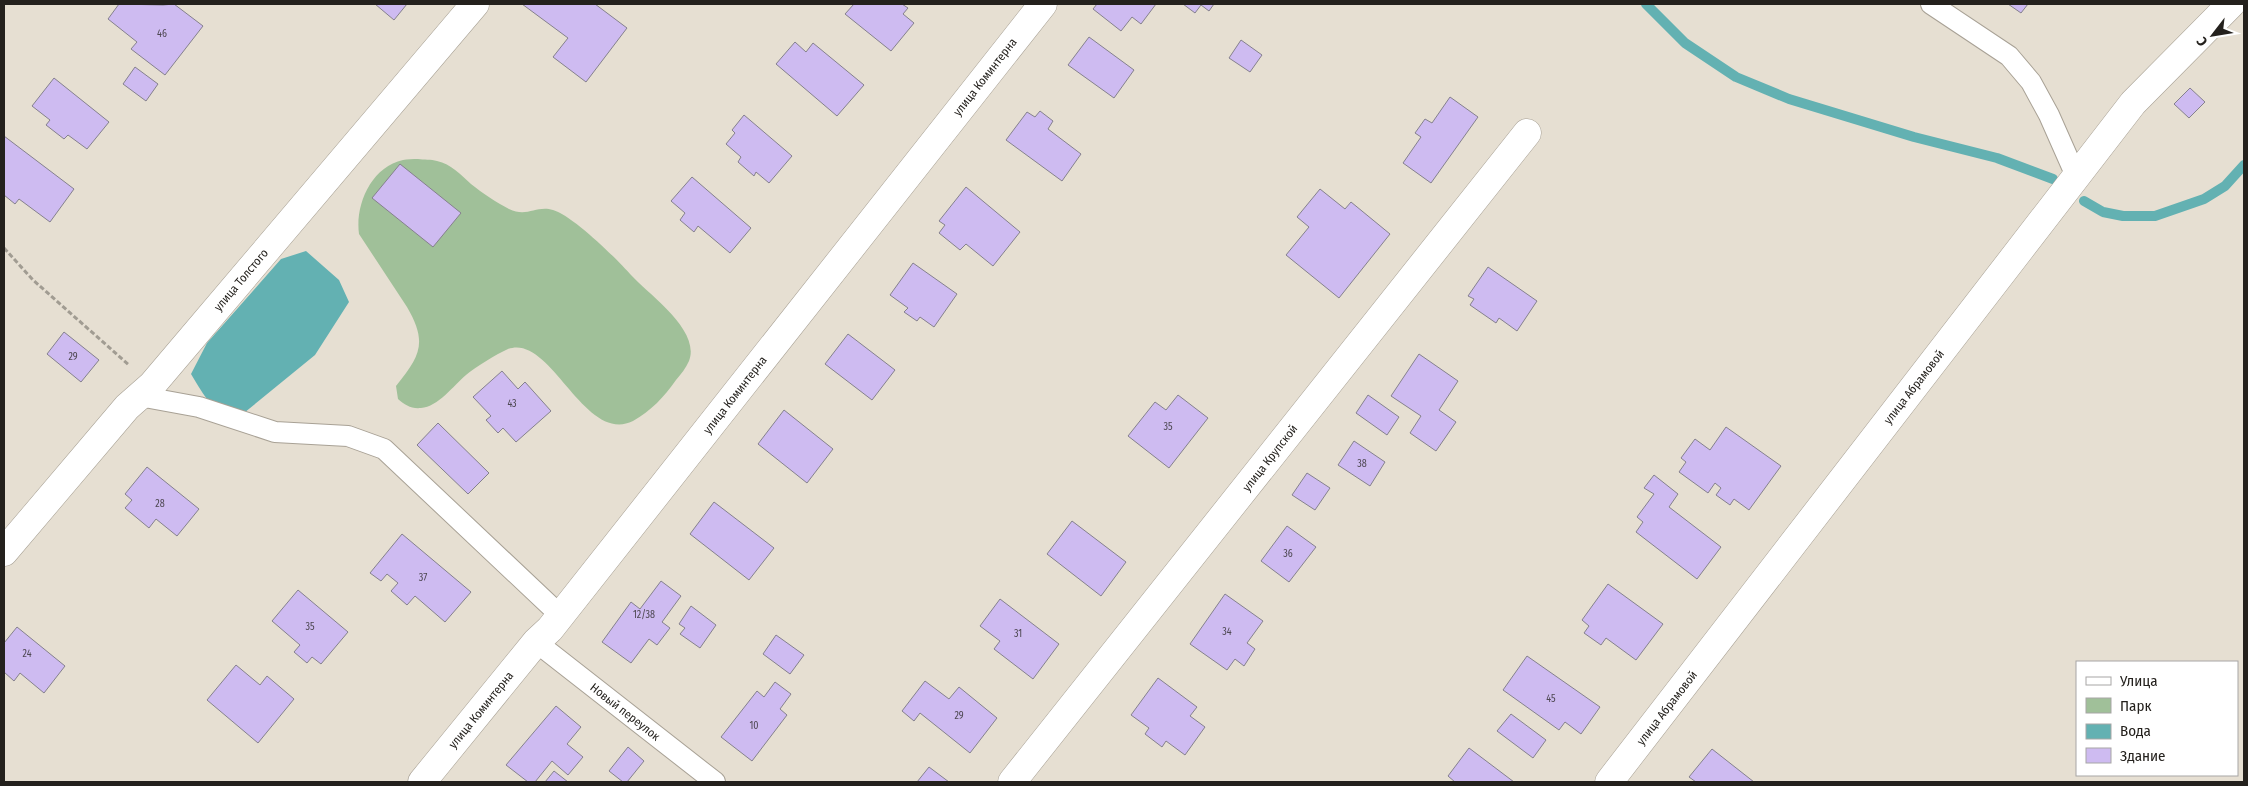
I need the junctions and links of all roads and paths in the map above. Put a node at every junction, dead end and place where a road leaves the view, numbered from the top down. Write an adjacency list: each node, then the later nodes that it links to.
1 (475, 4): 8 (street, улица Толстого)
2 (1043, 4): 10 (street, улица Коминтерна)
3 (1931, 4): 6 (lane)
4 (2231, 4): 6 (street, улица Абрамовой)
5 (1528, 133): 14 (street, улица Крупской)
6 (2076, 176): 15 (street, улица Абрамовой)
7 (4, 248): 8 (path)
8 (146, 391): 9 (street, улица Толстого); 10 (lane)
9 (4, 552)
10 (561, 616): 11 (street, улица Коминтерна)
11 (536, 642): 12 (street, улица Коминтерна); 13 (lane, Новый переулок)
12 (422, 782)
13 (715, 782)
14 (1012, 782)
15 (1609, 782)

